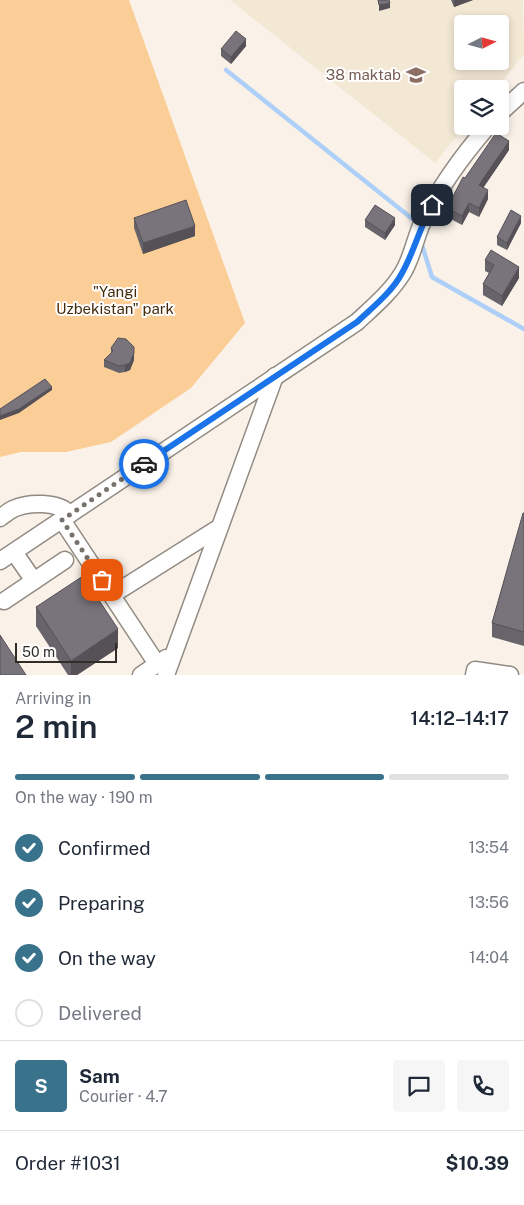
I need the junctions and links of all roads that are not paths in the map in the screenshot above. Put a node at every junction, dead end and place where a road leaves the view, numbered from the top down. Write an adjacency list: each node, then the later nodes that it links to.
1 (524, 91): 2 (street)
2 (509, 105)
3 (480, 135): 4 (street)
4 (275, 376): 5 (street); 7 (street)
5 (66, 517): 6 (street); 8 (street); 12 (street)
6 (0, 518)
7 (220, 527): 12 (street); 14 (street)
8 (14, 552): 10 (street); 11 (street)
9 (65, 560): 11 (street)
10 (0, 561)
11 (34, 581): 13 (street)
12 (112, 595): 14 (street)
13 (4, 602)
14 (162, 669): 15 (street)
15 (141, 675)
16 (474, 675): 17 (street)
17 (510, 675)

